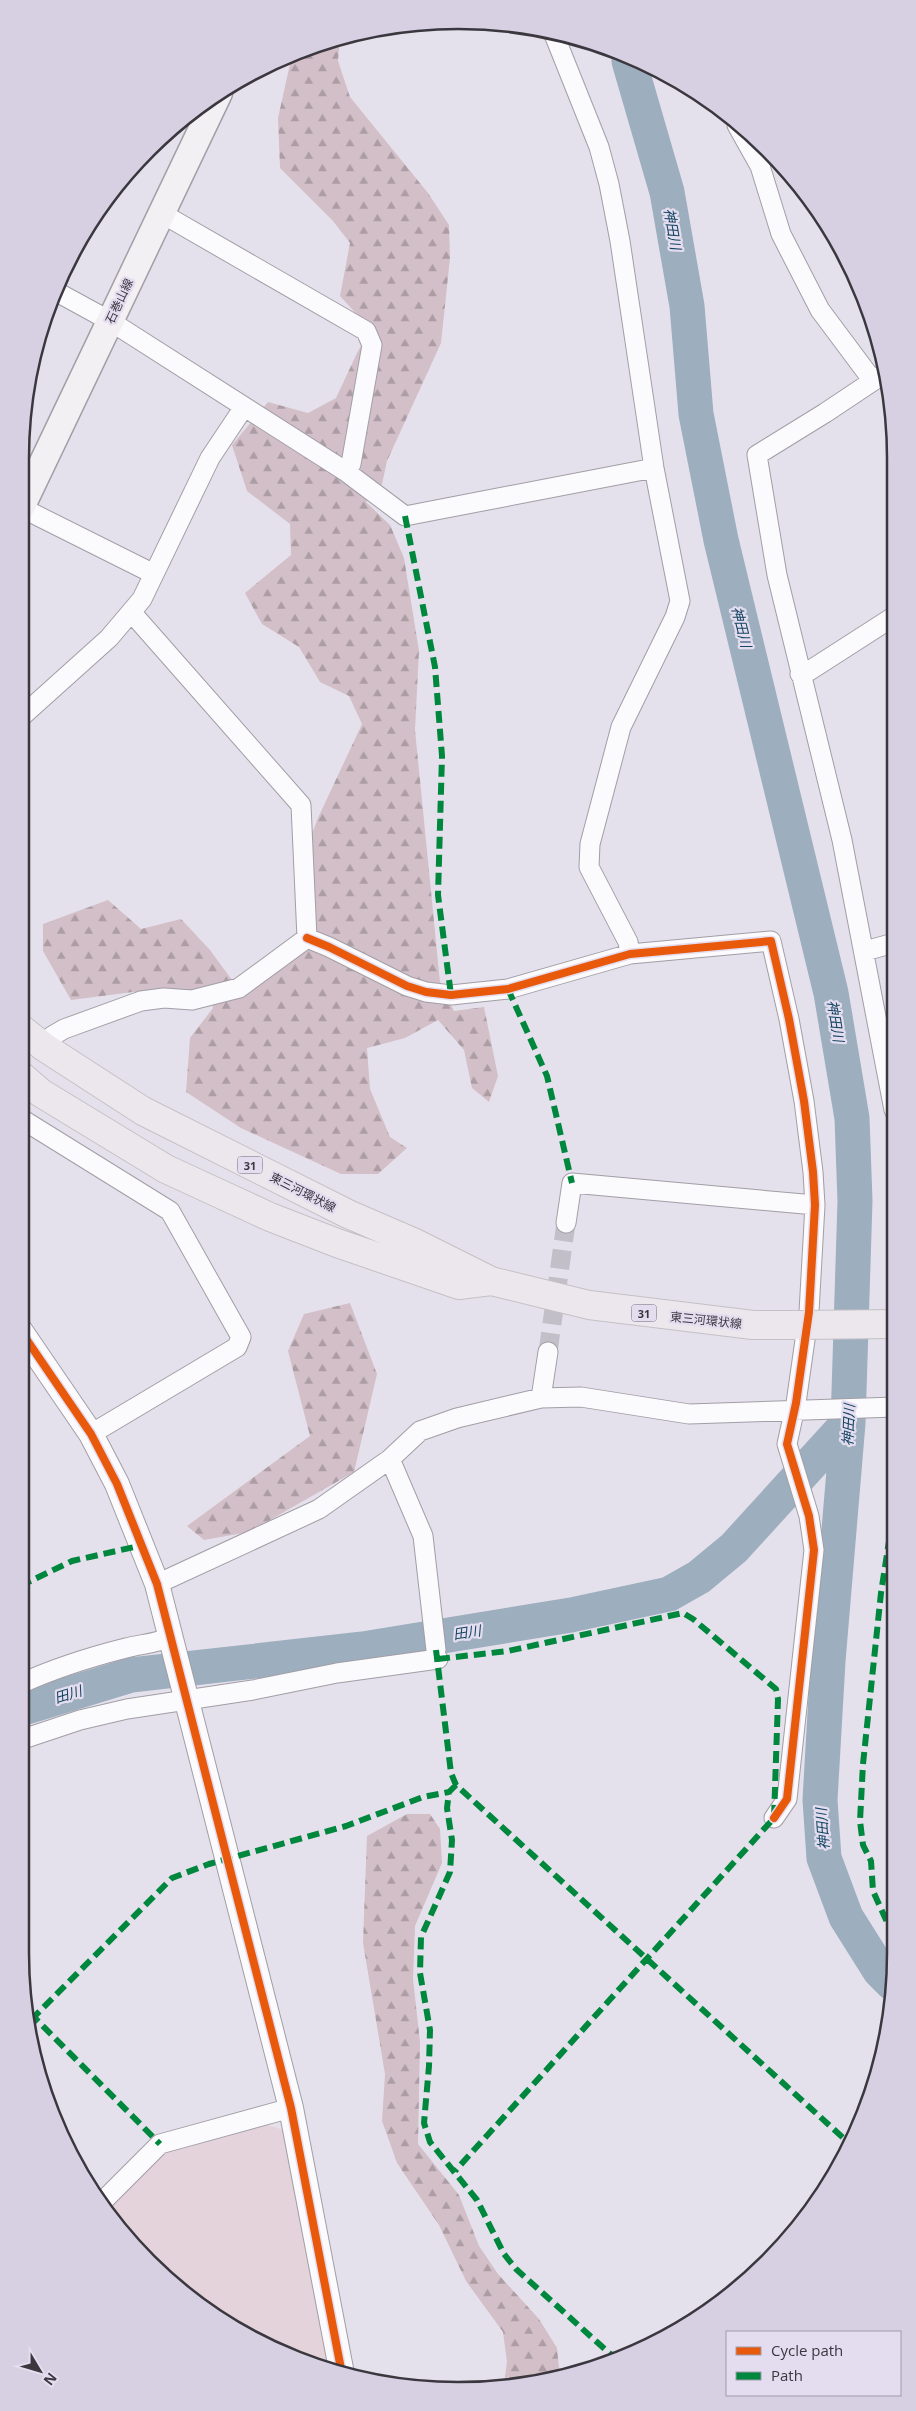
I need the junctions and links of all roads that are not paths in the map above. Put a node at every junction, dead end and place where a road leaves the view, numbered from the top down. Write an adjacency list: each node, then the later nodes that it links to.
1 (556, 40): 9 (street)
2 (213, 106): 4 (main road, 石巻山線)
3 (744, 138): 7 (street)
4 (161, 213): 6 (main road, 石巻山線); 10 (street)
5 (61, 294): 6 (street)
6 (110, 321): 8 (street); 11 (main road, 石巻山線)
7 (879, 377): 16 (street)
8 (244, 407): 10 (street); 13 (street)
9 (654, 468): 10 (street); 21 (street)
10 (344, 471)
11 (29, 489)
12 (29, 512): 13 (street)
13 (154, 574): 14 (street)
14 (132, 613): 17 (street); 18 (street)
15 (887, 621): 16 (street)
16 (800, 674): 20 (street)
17 (29, 710)
18 (307, 938): 21 (street); 23 (street)
19 (887, 944): 20 (street)
20 (865, 951): 24 (street)
21 (630, 954): 27 (street)
22 (29, 1035): 23 (main road, 東三河環状線 / 31)
23 (44, 1047): 29 (main road, 東三河環状線 / 31)
24 (887, 1072)
25 (29, 1082): 29 (main road, 東三河環状線 / 31)
26 (29, 1124): 36 (street)
27 (815, 1205): 28 (street); 35 (street)
28 (566, 1223)
29 (491, 1281): 30 (main road, 東三河環状線 / 31, bridge)
30 (887, 1324)
31 (29, 1344): 36 (street)
32 (548, 1352): 33 (street)
33 (541, 1398): 35 (street); 37 (street)
34 (887, 1407): 35 (street)
35 (794, 1410): 43 (street)
36 (91, 1434): 38 (street)
37 (390, 1458): 38 (street); 41 (street)
38 (157, 1584): 39 (street)
39 (171, 1643): 40 (street); 41 (street)
40 (29, 1681)
41 (185, 1693): 42 (street); 44 (street)
42 (29, 1736)
43 (774, 1818)
44 (291, 2108): 45 (street); 46 (street)
45 (106, 2199)
46 (340, 2366)

